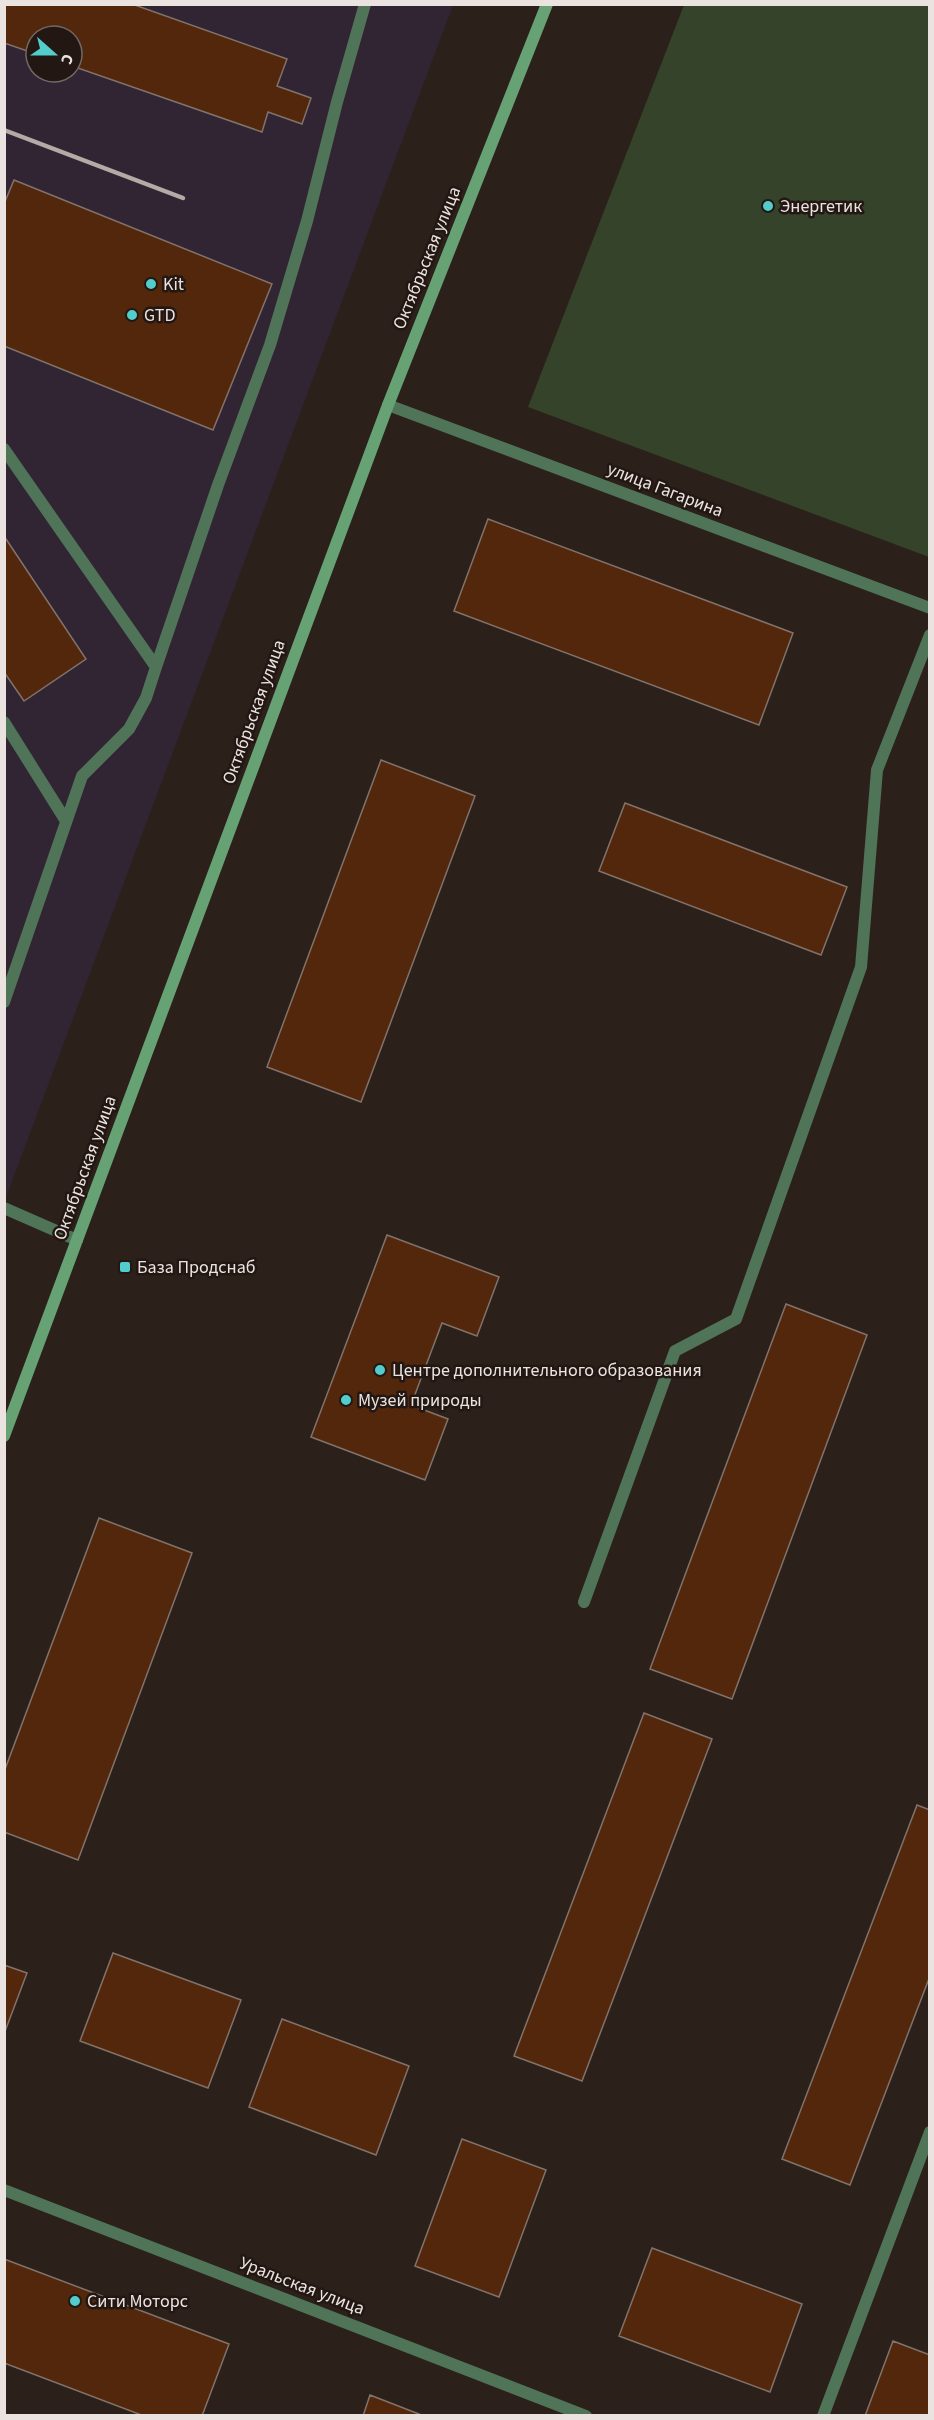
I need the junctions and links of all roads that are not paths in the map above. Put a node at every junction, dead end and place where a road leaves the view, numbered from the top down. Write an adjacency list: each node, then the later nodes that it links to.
1 (365, 4): 7 (street)
2 (547, 4): 3 (main road, Октябрьская улица)
3 (388, 405): 5 (street, улица Гагарина); 12 (main road, Октябрьская улица)
4 (4, 449): 7 (street)
5 (930, 608)
6 (930, 635): 14 (street)
7 (156, 667): 9 (street)
8 (4, 722): 9 (street)
9 (66, 821): 10 (street)
10 (4, 1002)
11 (4, 1208): 12 (street)
12 (77, 1240): 13 (main road, Октябрьская улица)
13 (4, 1436)
14 (584, 1602)
15 (930, 2132): 18 (street)
16 (4, 2190): 17 (street, Уральская улица)
17 (586, 2415)
18 (823, 2415)

